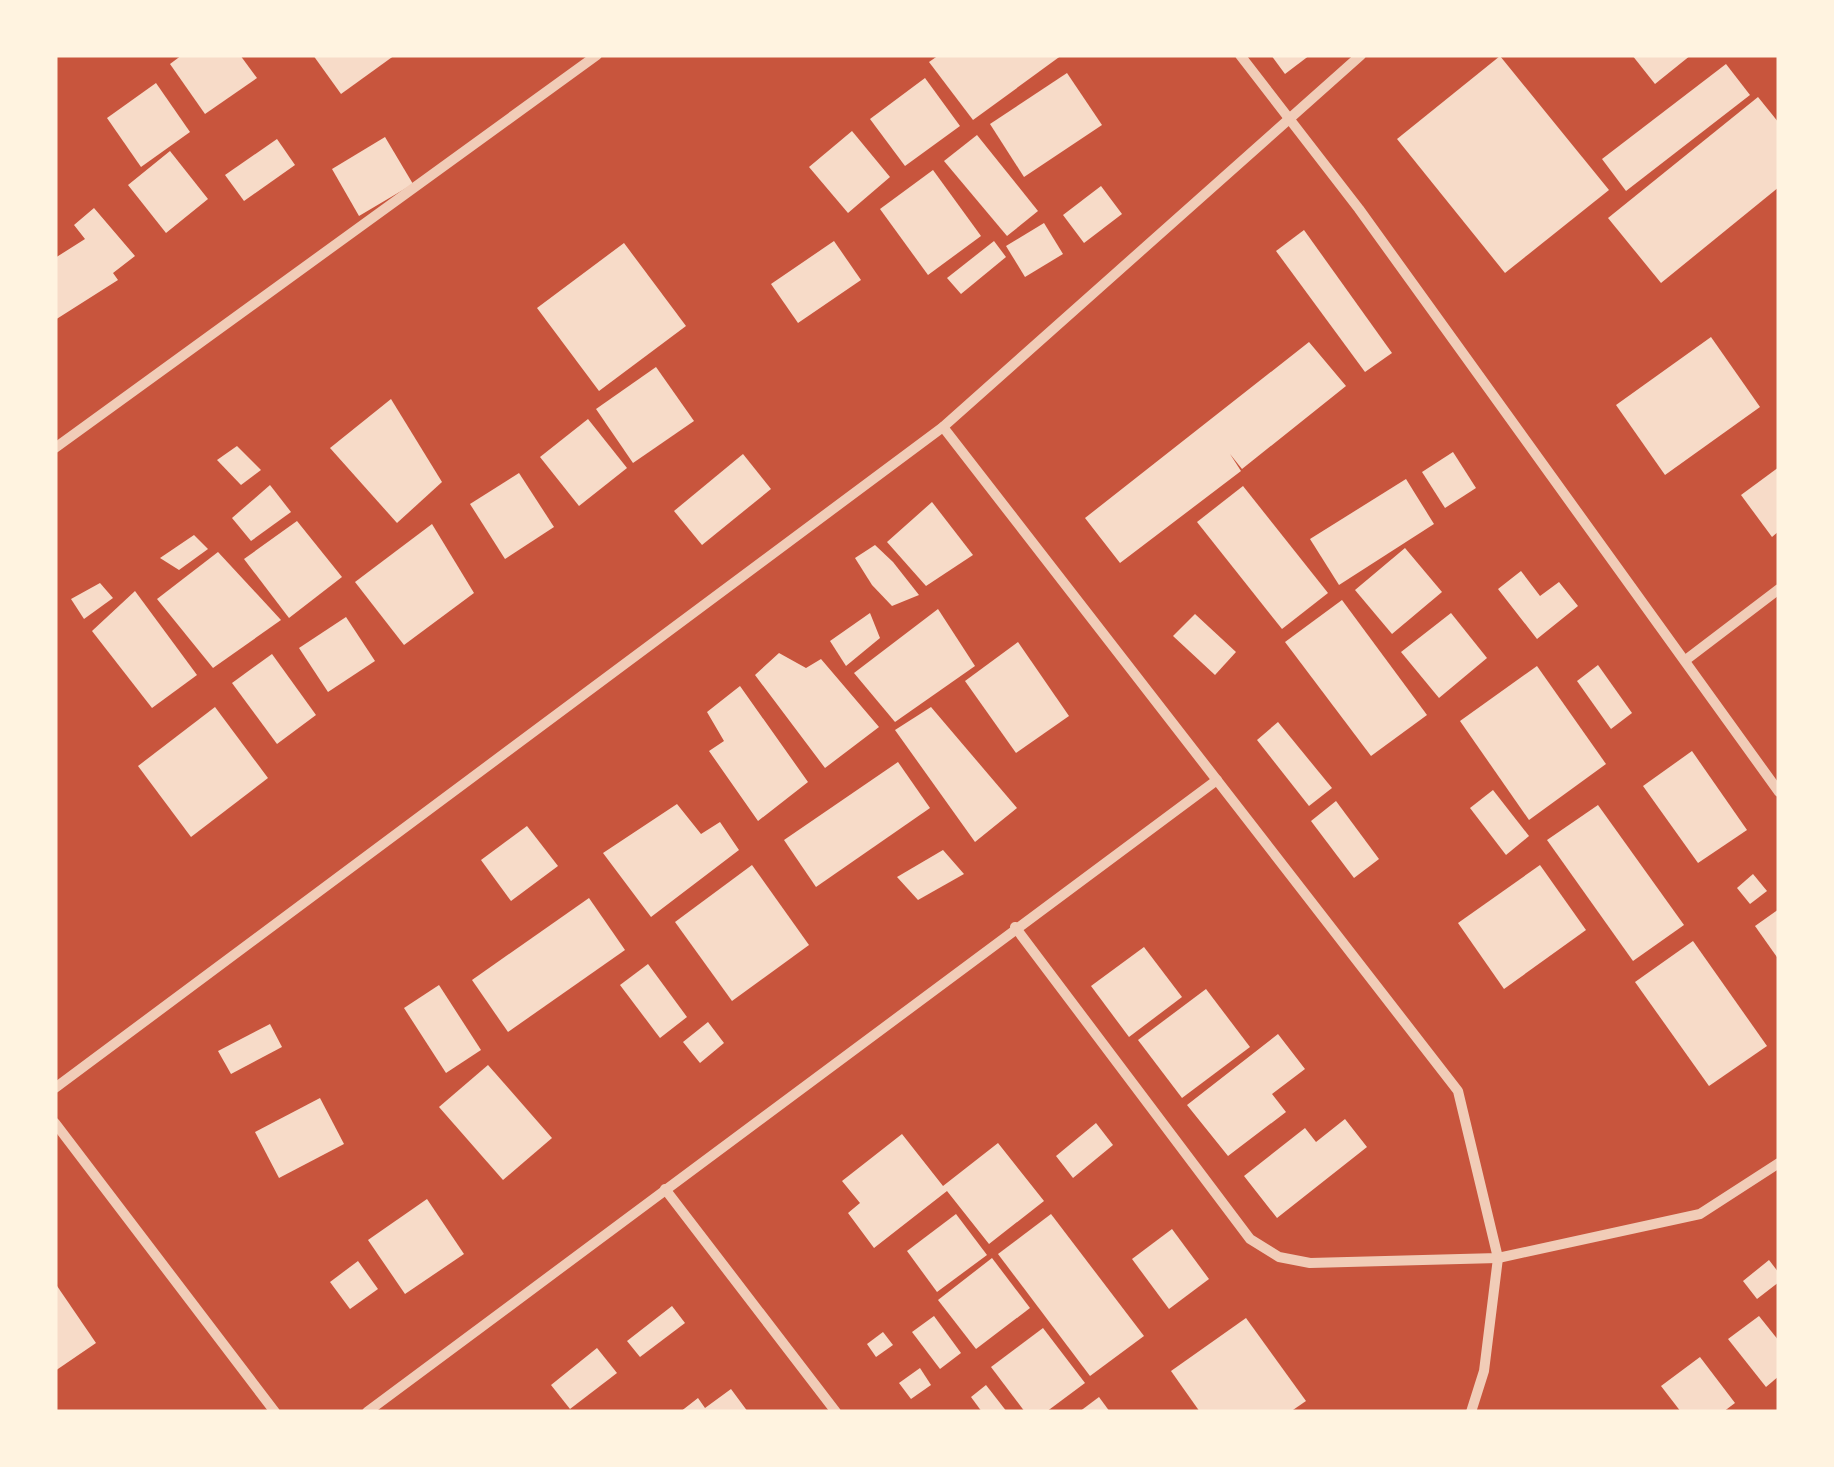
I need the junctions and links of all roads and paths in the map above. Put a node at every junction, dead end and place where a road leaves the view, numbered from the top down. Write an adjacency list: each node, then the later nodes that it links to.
1 (597, 55): 6 (street)
2 (1240, 55): 4 (street)
3 (1361, 55): 4 (street)
4 (1288, 120): 5 (street); 8 (street)
5 (943, 427): 9 (street); 12 (street)
6 (55, 448)
7 (1779, 589): 8 (street)
8 (1687, 659): 10 (street)
9 (1217, 780): 11 (street); 16 (street)
10 (1779, 792)
11 (1014, 927): 15 (street); 16 (street)
12 (55, 1088)
13 (55, 1123): 17 (street)
14 (1779, 1164): 16 (street)
15 (665, 1189): 18 (street); 19 (street)
16 (1498, 1258): 20 (street)
17 (275, 1412)
18 (367, 1412)
19 (836, 1412)
20 (1471, 1412)

